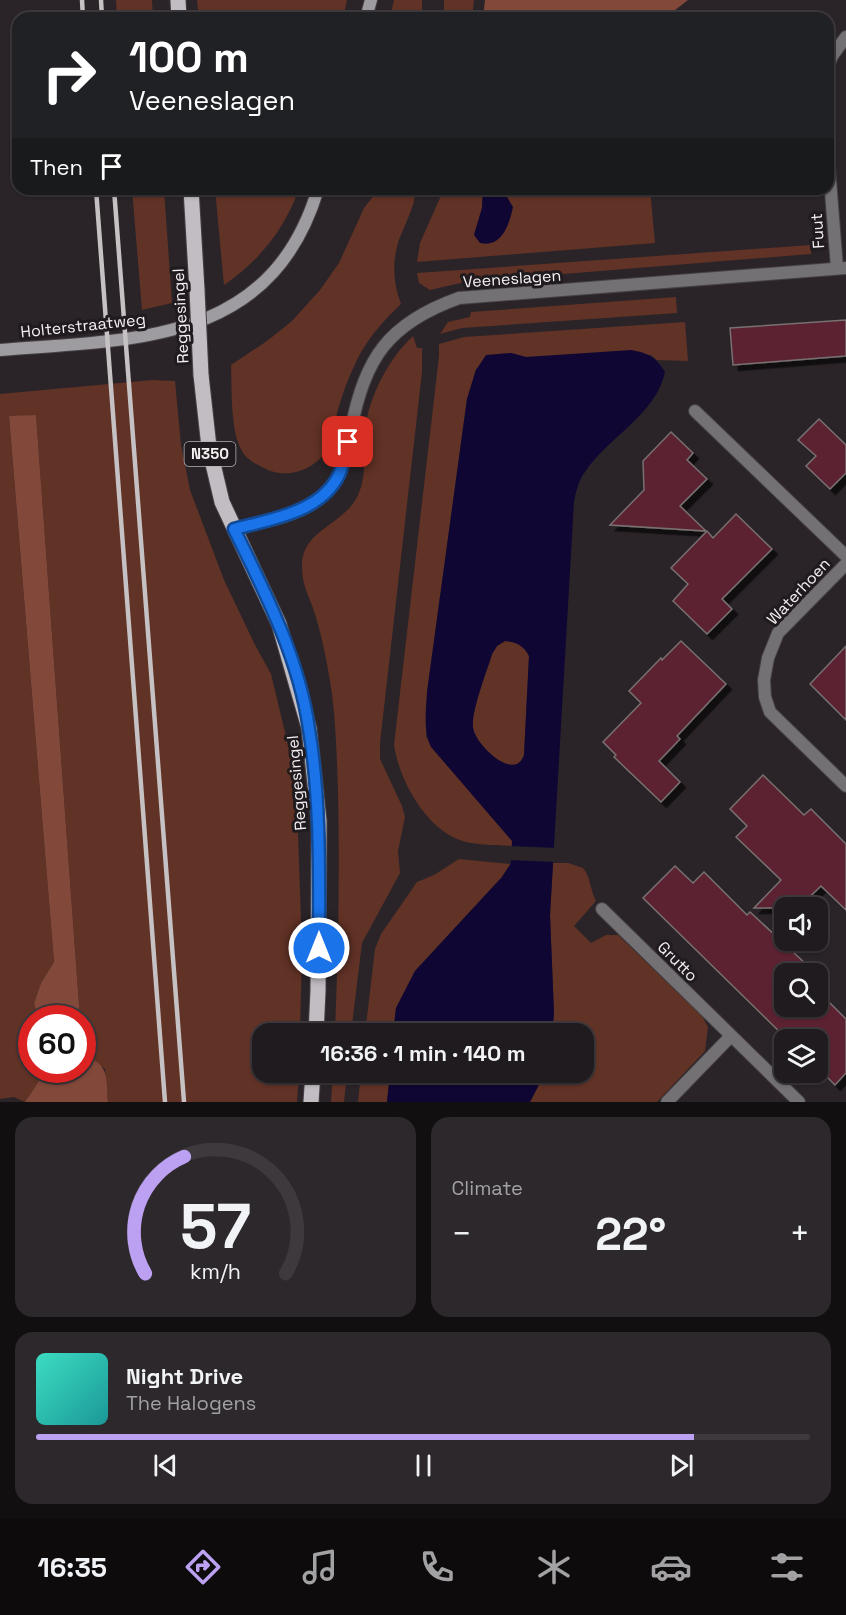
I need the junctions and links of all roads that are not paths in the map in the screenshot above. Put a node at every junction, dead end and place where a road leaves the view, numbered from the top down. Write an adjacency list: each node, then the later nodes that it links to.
1 (846, 37): 2 (street)
2 (834, 53)
3 (190, 195): 9 (main road, Reggesingel / N350, bridge)
4 (316, 195): 7 (main road, Holterstraatweg)
5 (833, 195): 6 (street, Fuut)
6 (841, 268): 9 (street, Veeneslagen)
7 (0, 350)
8 (695, 411): 10 (street, Waterhoen)
9 (234, 529): 14 (main road, Reggesingel / N350)
10 (846, 556)
11 (846, 564): 12 (street, Waterhoen)
12 (846, 786)
13 (602, 909): 15 (street, Grutto)
14 (317, 1023)
15 (731, 1036): 18 (street); 19 (street, Grutto)
16 (312, 1083): 17 (main road)
17 (311, 1102)
18 (668, 1102)
19 (799, 1102)

